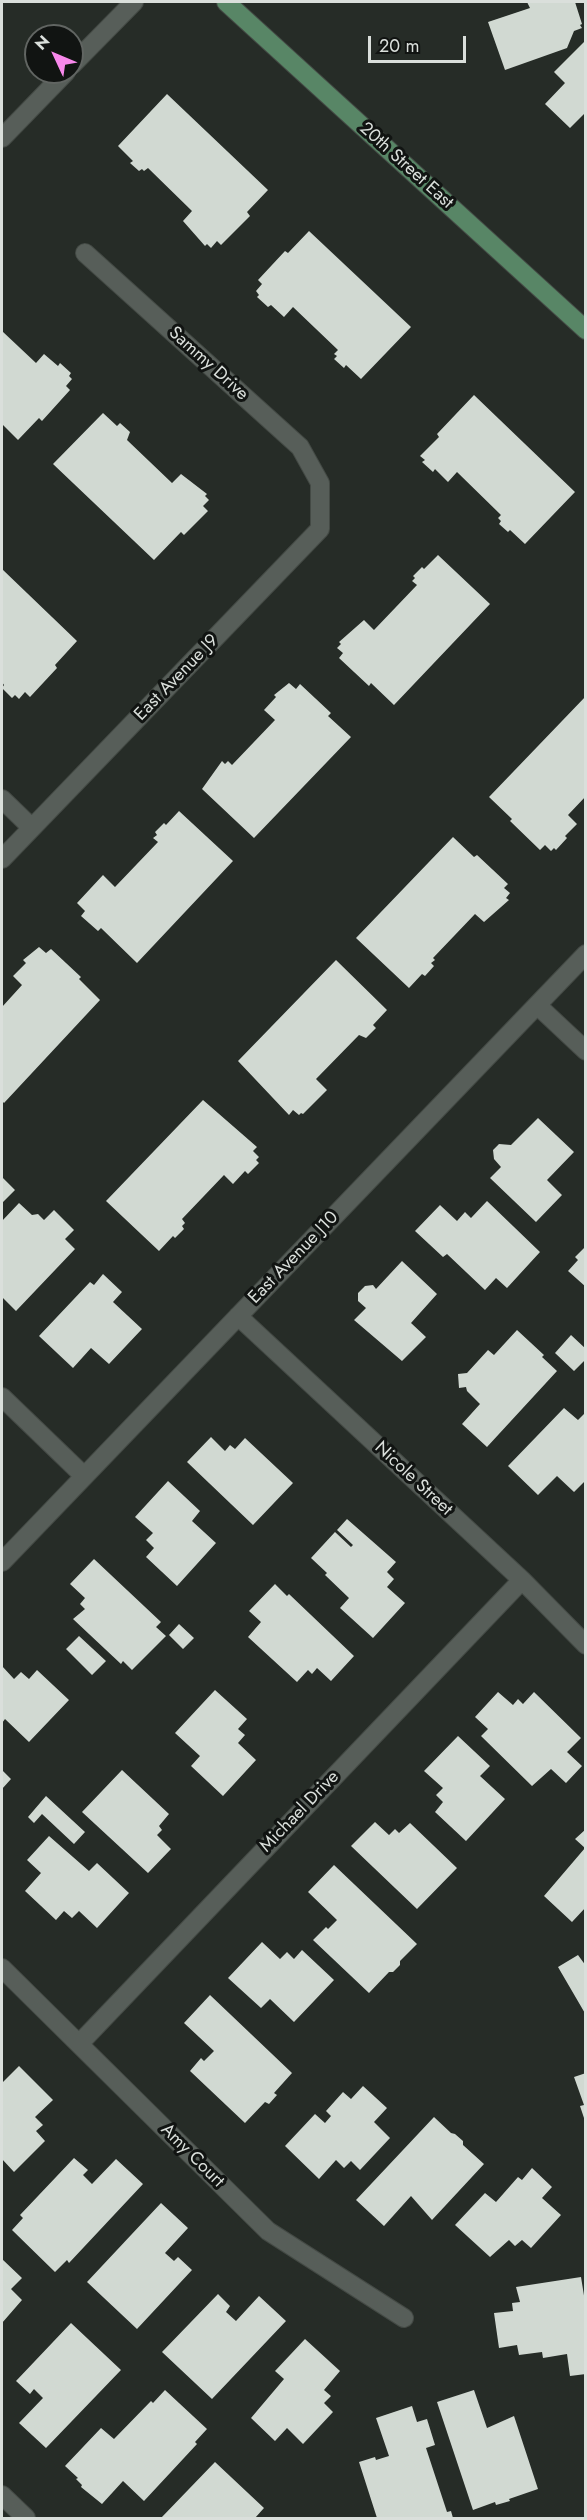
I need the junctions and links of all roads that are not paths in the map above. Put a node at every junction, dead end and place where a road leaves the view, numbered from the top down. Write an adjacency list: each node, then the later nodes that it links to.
1 (134, 2): 3 (street)
2 (226, 2): 7 (main road, 20th Street East)
3 (84, 53)
4 (54, 84): 5 (street)
5 (2, 138)
6 (85, 253): 8 (street, Sammy Drive)
7 (585, 330)
8 (320, 483): 10 (street, East Avenue J9)
9 (2, 799): 10 (street)
10 (32, 828): 11 (street, East Avenue J9)
11 (2, 859)
12 (585, 954): 13 (street, East Avenue J10)
13 (537, 1005): 14 (street); 15 (street, East Avenue J10)
14 (585, 1051)
15 (238, 1316): 17 (street, East Avenue J10); 19 (street, Nicole Street)
16 (2, 1397): 17 (street)
17 (84, 1476): 18 (street, East Avenue J10)
18 (2, 1562)
19 (522, 1580): 20 (street, Nicole Street); 22 (street, Michael Drive)
20 (585, 1646)
21 (2, 1968): 22 (street, Amy Court)
22 (79, 2044): 23 (street, Amy Court)
23 (404, 2318)
24 (2, 2495): 25 (street)
25 (26, 2518)

